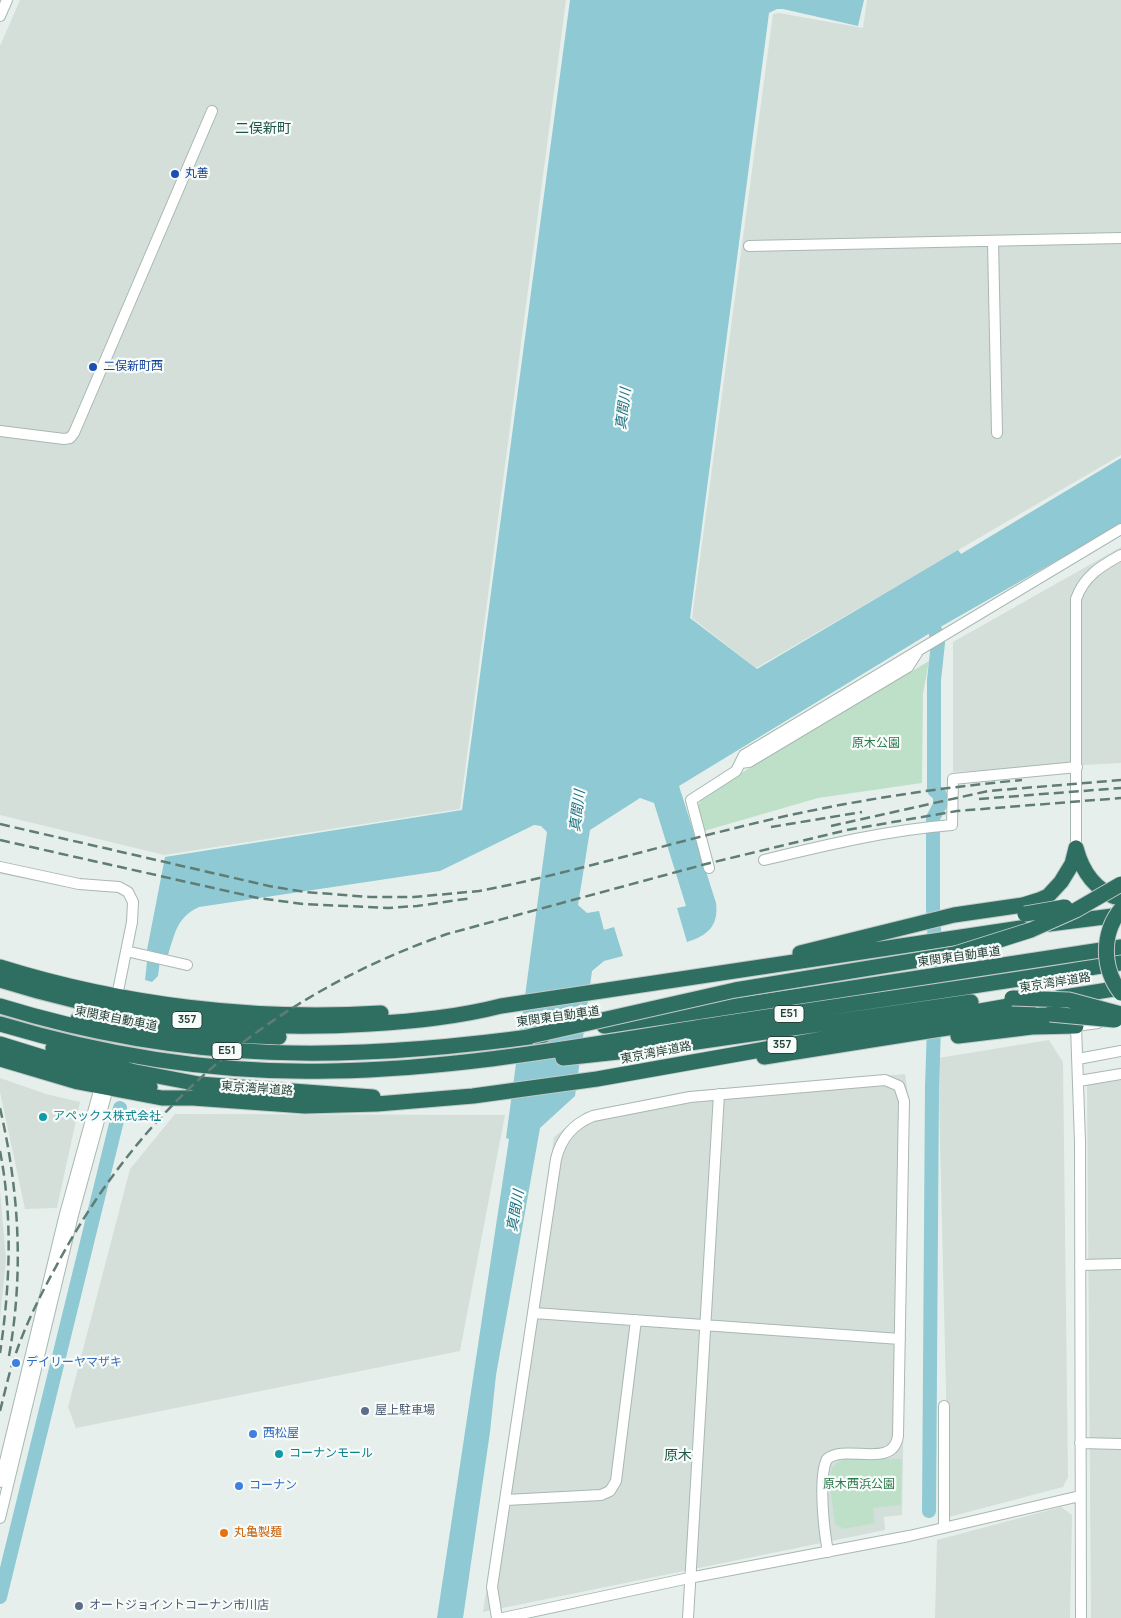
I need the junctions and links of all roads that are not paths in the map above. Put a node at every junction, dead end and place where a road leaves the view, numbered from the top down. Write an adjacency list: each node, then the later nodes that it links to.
1 (4, 1): 2 (street)
2 (0, 16)
3 (212, 110): 7 (street)
4 (1121, 238): 5 (street)
5 (993, 241): 6 (street); 8 (street)
6 (749, 246)
7 (0, 431)
8 (997, 433)
9 (1121, 529): 15 (street)
10 (1121, 555): 11 (street)
11 (1077, 767): 12 (street); 13 (street)
12 (1076, 848): 18 (highway); 21 (highway)
13 (764, 860)
14 (0, 867): 23 (street)
15 (709, 868)
16 (1121, 880): 21 (highway, bridge)
17 (1121, 884): 42 (highway, bridge)
18 (1121, 899)
19 (1121, 909): 30 (highway, bridge)
20 (1121, 915): 27 (highway, 357)
21 (964, 917): 27 (highway)
22 (1121, 947): 42 (highway, 東関東自動車道 / E51, bridge)
23 (126, 951): 25 (street); 31 (street)
24 (1121, 963): 47 (highway, E51)
25 (187, 965)
26 (0, 967): 31 (highway, 357)
27 (719, 974): 34 (highway, 357)
28 (0, 980): 37 (highway, 357)
29 (1121, 988): 39 (highway, 東京湾岸道路 / 357)
30 (1121, 994)
31 (117, 996): 34 (highway, 357)
32 (0, 1006): 33 (highway, 東関東自動車道 / E51)
33 (17, 1011): 37 (highway); 42 (highway, 東関東自動車道 / E51)
34 (454, 1012): 37 (highway, 357)
35 (1121, 1014): 47 (highway, bridge)
36 (1121, 1021): 39 (highway, bridge); 40 (street)
37 (379, 1023)
38 (0, 1024): 47 (highway, E51)
39 (969, 1024): 40 (highway); 49 (highway, 東京湾岸道路 / 357); 49 (highway)
40 (1076, 1026): 46 (street)
41 (0, 1029): 54 (highway)
42 (531, 1036)
43 (0, 1044): 53 (highway, 東京湾岸道路 / 357)
44 (1121, 1051): 46 (street)
45 (0, 1059): 51 (highway, 東京湾岸道路 / 357)
46 (1078, 1059): 50 (street)
47 (457, 1063)
48 (1121, 1074): 50 (street)
49 (597, 1079): 54 (highway, 東京湾岸道路 / 357)
50 (1079, 1081): 56 (street)
51 (104, 1088): 53 (highway, 東京湾岸道路 / 357); 57 (street)
52 (719, 1094): 58 (street); 60 (street); 61 (street)
53 (192, 1098): 54 (highway, 東京湾岸道路 / 357)
54 (414, 1102)
55 (1121, 1264): 56 (street)
56 (1080, 1265): 63 (street)
57 (49, 1294): 65 (street); 68 (street)
58 (534, 1313): 59 (street); 67 (street)
59 (636, 1320): 60 (street); 67 (street)
60 (704, 1325): 61 (street); 71 (street)
61 (900, 1339): 70 (street)
62 (944, 1406): 69 (street)
63 (1080, 1443): 64 (street); 66 (street)
64 (1121, 1444)
65 (0, 1482)
66 (1080, 1496): 69 (street); 75 (street)
67 (506, 1500): 72 (street)
68 (0, 1518)
69 (944, 1528): 70 (street)
70 (828, 1552): 71 (street)
71 (689, 1578): 73 (street); 74 (street)
72 (497, 1618)
73 (503, 1618)
74 (688, 1618)
75 (1081, 1618)

